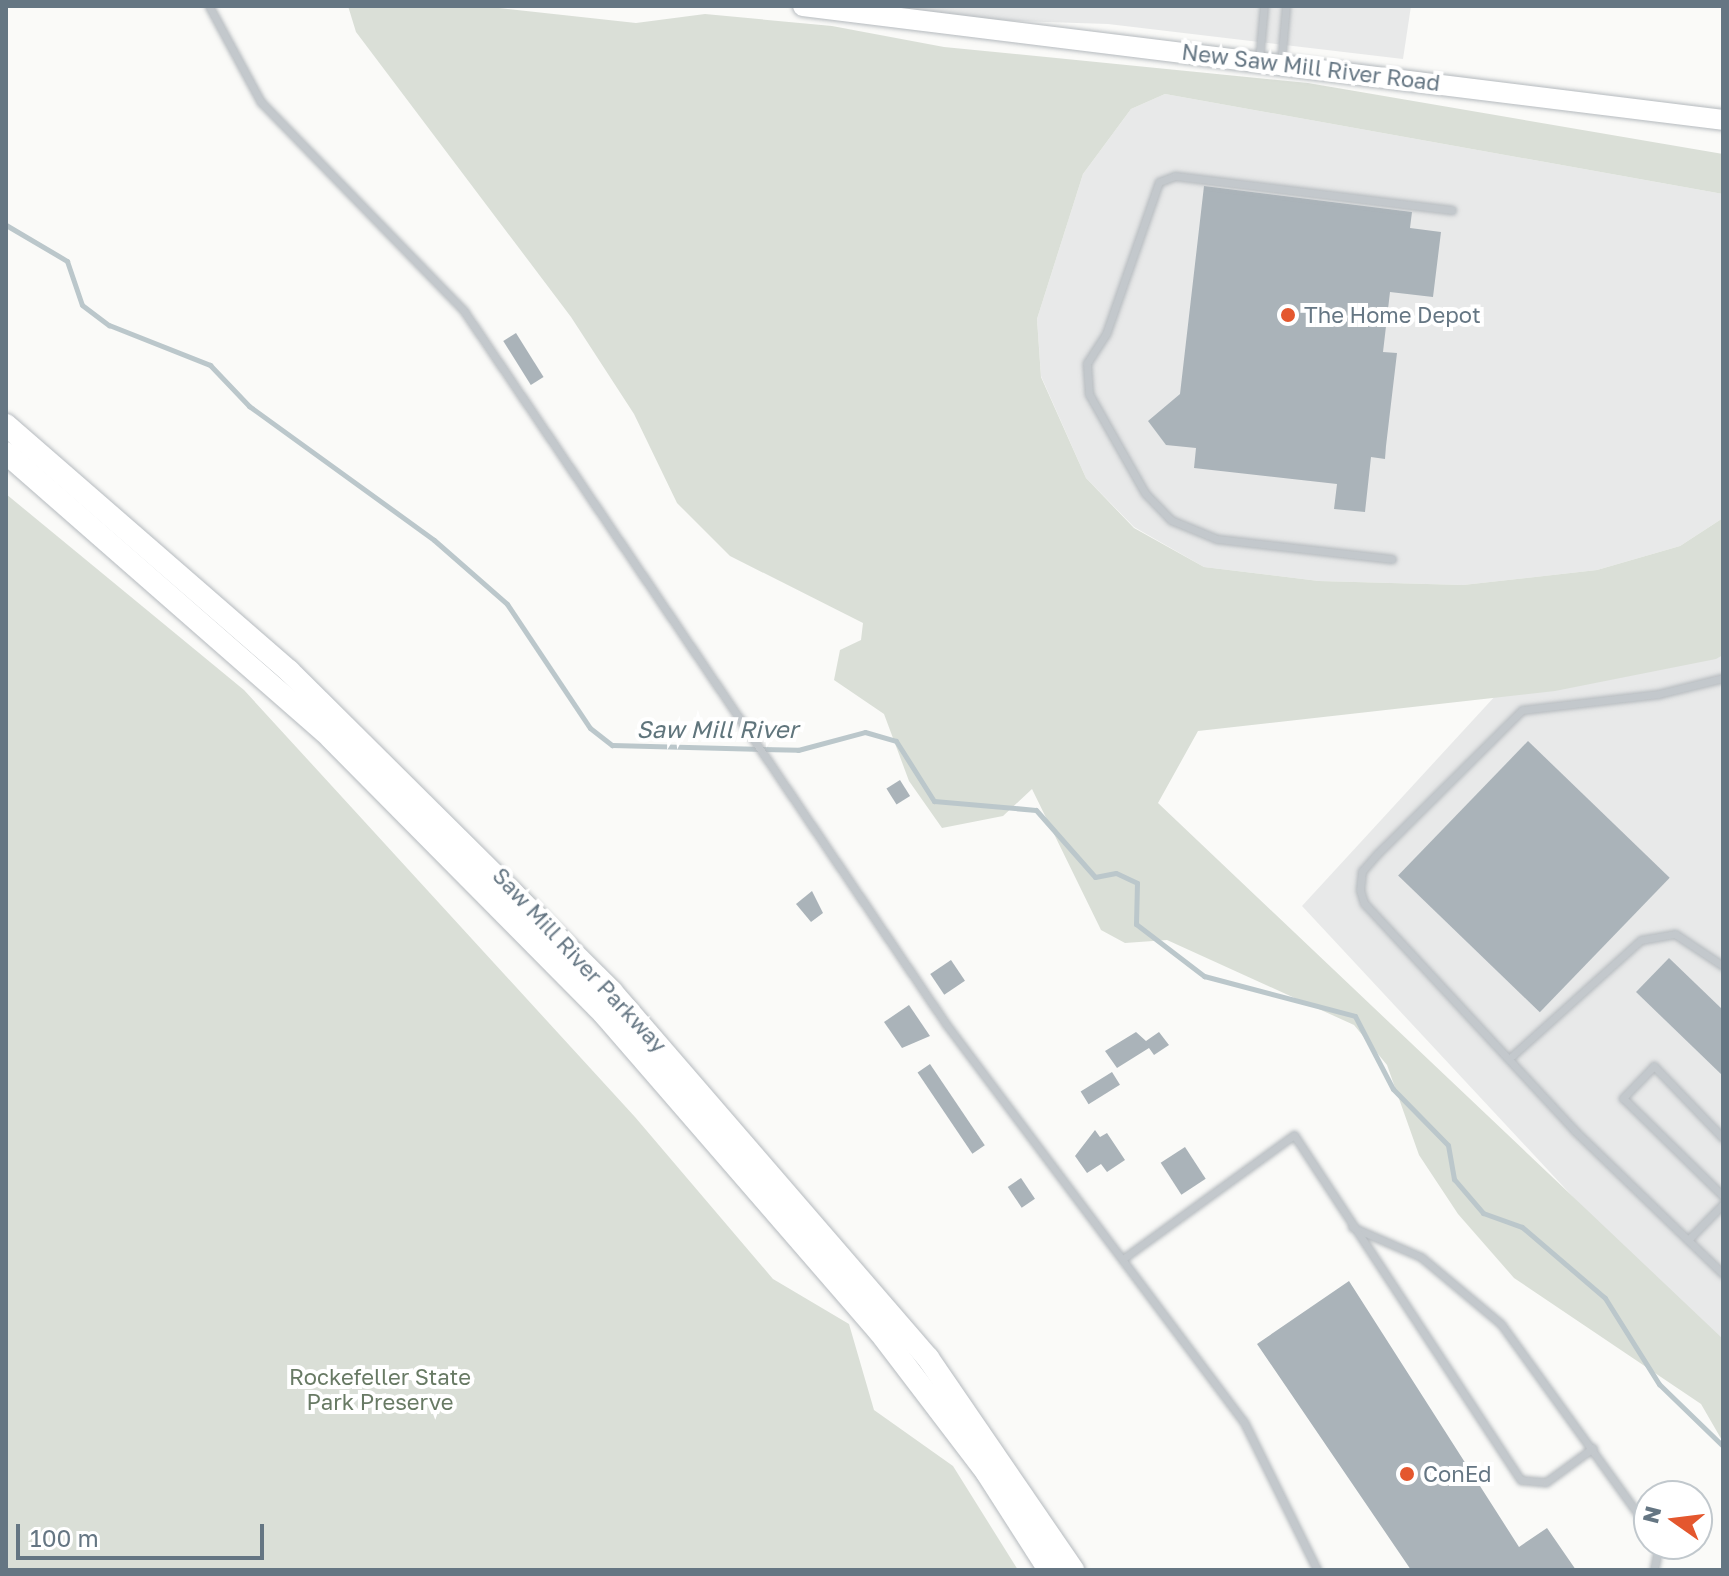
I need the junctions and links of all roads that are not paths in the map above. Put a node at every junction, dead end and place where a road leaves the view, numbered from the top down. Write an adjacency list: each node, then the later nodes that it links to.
1 (209, 6): 20 (lane)
2 (803, 6): 5 (main road, New Saw Mill River Road)
3 (1264, 6): 5 (lane)
4 (1286, 6): 6 (lane)
5 (1259, 61): 6 (main road, New Saw Mill River Road)
6 (1281, 63): 7 (main road, New Saw Mill River Road)
7 (1723, 120)
8 (1452, 210): 11 (lane)
9 (6, 425): 23 (highway, Saw Mill River Parkway)
10 (6, 453): 25 (highway, Saw Mill River Parkway)
11 (1392, 559)
12 (1723, 678): 14 (lane)
13 (1723, 966): 14 (lane)
14 (1512, 1056): 19 (lane)
15 (1723, 1138): 16 (lane)
16 (1723, 1196)
17 (1723, 1204): 19 (lane)
18 (1352, 1227): 20 (lane); 22 (lane); 22 (lane)
19 (1688, 1240): 21 (lane)
20 (1124, 1258): 28 (lane)
21 (1721, 1269)
22 (1593, 1448): 24 (lane)
23 (1000, 1455): 26 (highway, Saw Mill River Parkway); 27 (highway)
24 (1633, 1506)
25 (1049, 1570)
26 (1073, 1570)
27 (1090, 1570)
28 (1317, 1570)

